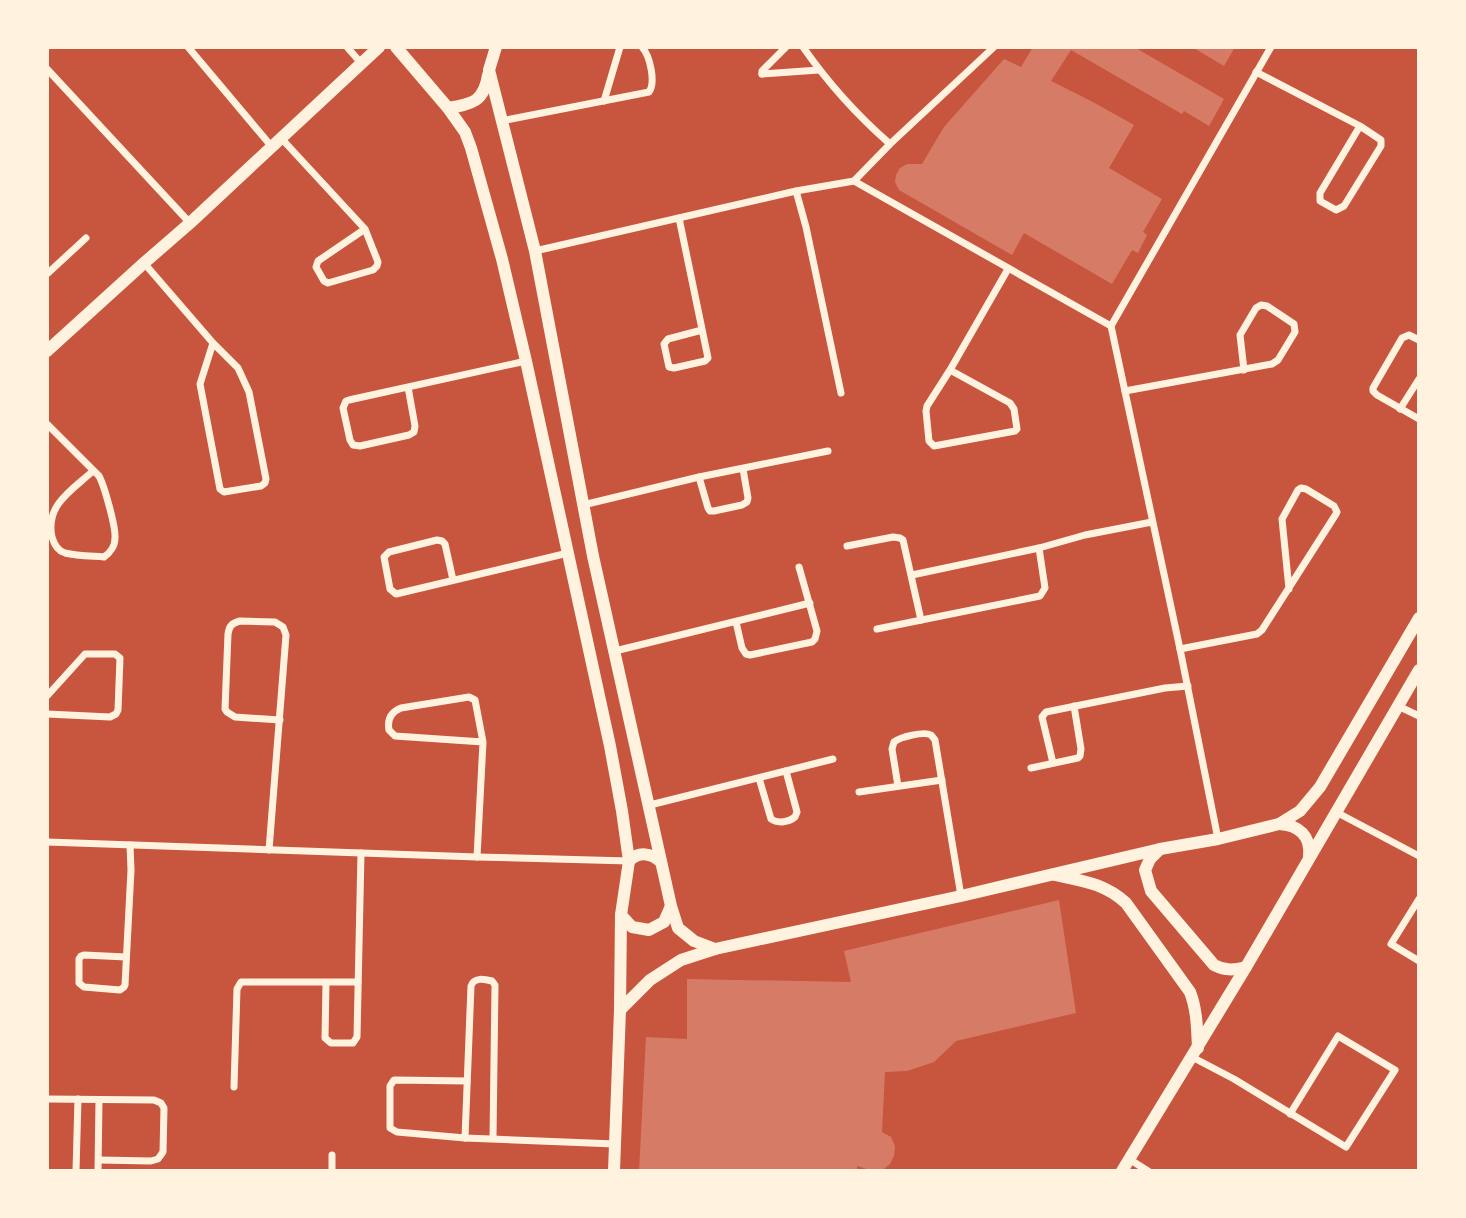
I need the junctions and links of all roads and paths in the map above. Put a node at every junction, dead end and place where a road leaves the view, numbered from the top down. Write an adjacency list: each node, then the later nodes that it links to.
1 (188, 47): 21 (street)
2 (347, 47): 12 (street)
3 (379, 47): 12 (street)
4 (396, 47): 18 (street)
5 (496, 47): 14 (street)
6 (620, 47): 17 (street)
7 (642, 47): 17 (street)
8 (786, 47): 15 (street)
9 (803, 47): 15 (street)
10 (994, 47): 22 (street)
11 (1271, 47): 16 (street)
12 (361, 63): 21 (street)
13 (47, 69): 26 (street)
14 (489, 70): 18 (street); 19 (street)
15 (819, 70): 22 (street)
16 (1256, 72): 20 (street); 33 (street)
17 (604, 101): 19 (street)
18 (448, 108): 38 (street)
19 (501, 121): 29 (street)
20 (1360, 126): 20 (street)
21 (277, 142): 26 (street); 27 (street)
22 (890, 144): 23 (street)
23 (854, 181): 24 (street); 31 (street)
24 (796, 191): 25 (street); 44 (street)
25 (679, 218): 29 (street); 34 (street)
26 (190, 223): 30 (street)
27 (365, 229): 27 (street)
28 (86, 238): 32 (street)
29 (536, 251): 52 (street)
30 (144, 263): 36 (street); 37 (street)
31 (1008, 269): 33 (street); 39 (street)
32 (47, 274)
33 (1111, 326): 43 (street)
34 (702, 330): 34 (street)
35 (1419, 340): 45 (street)
36 (213, 344): 36 (street)
37 (47, 351)
38 (526, 361): 42 (street); 56 (street)
39 (950, 370): 39 (street)
40 (1244, 370): 40 (street); 43 (street)
41 (1419, 379): 45 (street)
42 (408, 387): 42 (street)
43 (1125, 391): 53 (street)
44 (841, 393)
45 (1400, 409): 46 (street)
46 (1419, 419)
47 (47, 424): 50 (street)
48 (828, 451): 49 (street)
49 (743, 469): 51 (street); 51 (street)
50 (93, 471): 50 (street)
51 (699, 478): 52 (street)
52 (583, 505): 67 (street)
53 (1153, 522): 55 (street); 66 (street)
54 (847, 546): 58 (street)
55 (1040, 548): 58 (street); 63 (street)
56 (568, 553): 59 (street); 97 (street)
57 (799, 567): 61 (street)
58 (912, 575): 63 (street)
59 (453, 580): 59 (street)
60 (1289, 589): 60 (street); 66 (street)
61 (810, 603): 64 (street); 64 (street)
62 (1419, 618): 87 (street)
63 (921, 620): 65 (street)
64 (736, 622): 67 (street)
65 (877, 629)
66 (1180, 649): 69 (street)
67 (615, 651): 85 (street)
68 (1419, 670): 72 (street)
69 (1188, 686): 71 (street); 88 (street)
70 (47, 696): 73 (street)
71 (1074, 706): 78 (street); 78 (street)
72 (1398, 706): 74 (street); 86 (street)
73 (47, 715)
74 (1419, 716)
75 (279, 719): 75 (street); 92 (street)
76 (483, 742): 76 (street); 95 (street)
77 (833, 759): 80 (street)
78 (1053, 762): 79 (street)
79 (1031, 768)
80 (786, 771): 81 (street); 81 (street)
81 (759, 778): 85 (street)
82 (942, 780): 83 (street); 83 (street); 100 (street)
83 (898, 786): 84 (street)
84 (859, 792)
85 (650, 805): 98 (street)
86 (1335, 812): 94 (street); 96 (street)
87 (1279, 824): 88 (street); 96 (street)
88 (1218, 839): 91 (street)
89 (47, 842): 90 (street)
90 (130, 845): 92 (street); 105 (street)
91 (1160, 849): 99 (street); 107 (street)
92 (269, 850): 93 (street)
93 (361, 853): 95 (street); 108 (street)
94 (1419, 856)
95 (477, 857): 97 (street)
96 (1309, 857): 107 (street)
97 (629, 861): 98 (street); 103 (street)
98 (661, 862): 102 (street)
99 (1052, 874): 100 (street); 111 (street)
100 (961, 896): 104 (street)
101 (1419, 899): 106 (street)
102 (671, 906): 103 (street); 104 (street)
103 (621, 915): 110 (street)
104 (715, 949): 110 (street)
105 (126, 957): 105 (street)
106 (1419, 961)
107 (1246, 967): 111 (street)
108 (358, 982): 109 (street); 109 (street)
109 (326, 983): 113 (street)
110 (620, 1010): 120 (street)
111 (1195, 1052): 117 (street); 122 (street)
112 (467, 1081): 118 (street); 118 (street); 119 (street)
113 (234, 1087)
114 (47, 1099): 115 (street)
115 (78, 1099): 116 (street); 124 (street)
116 (99, 1100): 123 (street); 123 (street)
117 (1290, 1114): 117 (street)
118 (465, 1138): 119 (street)
119 (493, 1138): 120 (street)
120 (615, 1144): 127 (street)
121 (332, 1155): 126 (street)
122 (1129, 1159): 128 (street); 129 (street)
123 (99, 1160): 125 (street)
124 (76, 1171)
125 (98, 1171)
126 (332, 1171)
127 (614, 1171)
128 (1122, 1171)
129 (1148, 1171)

